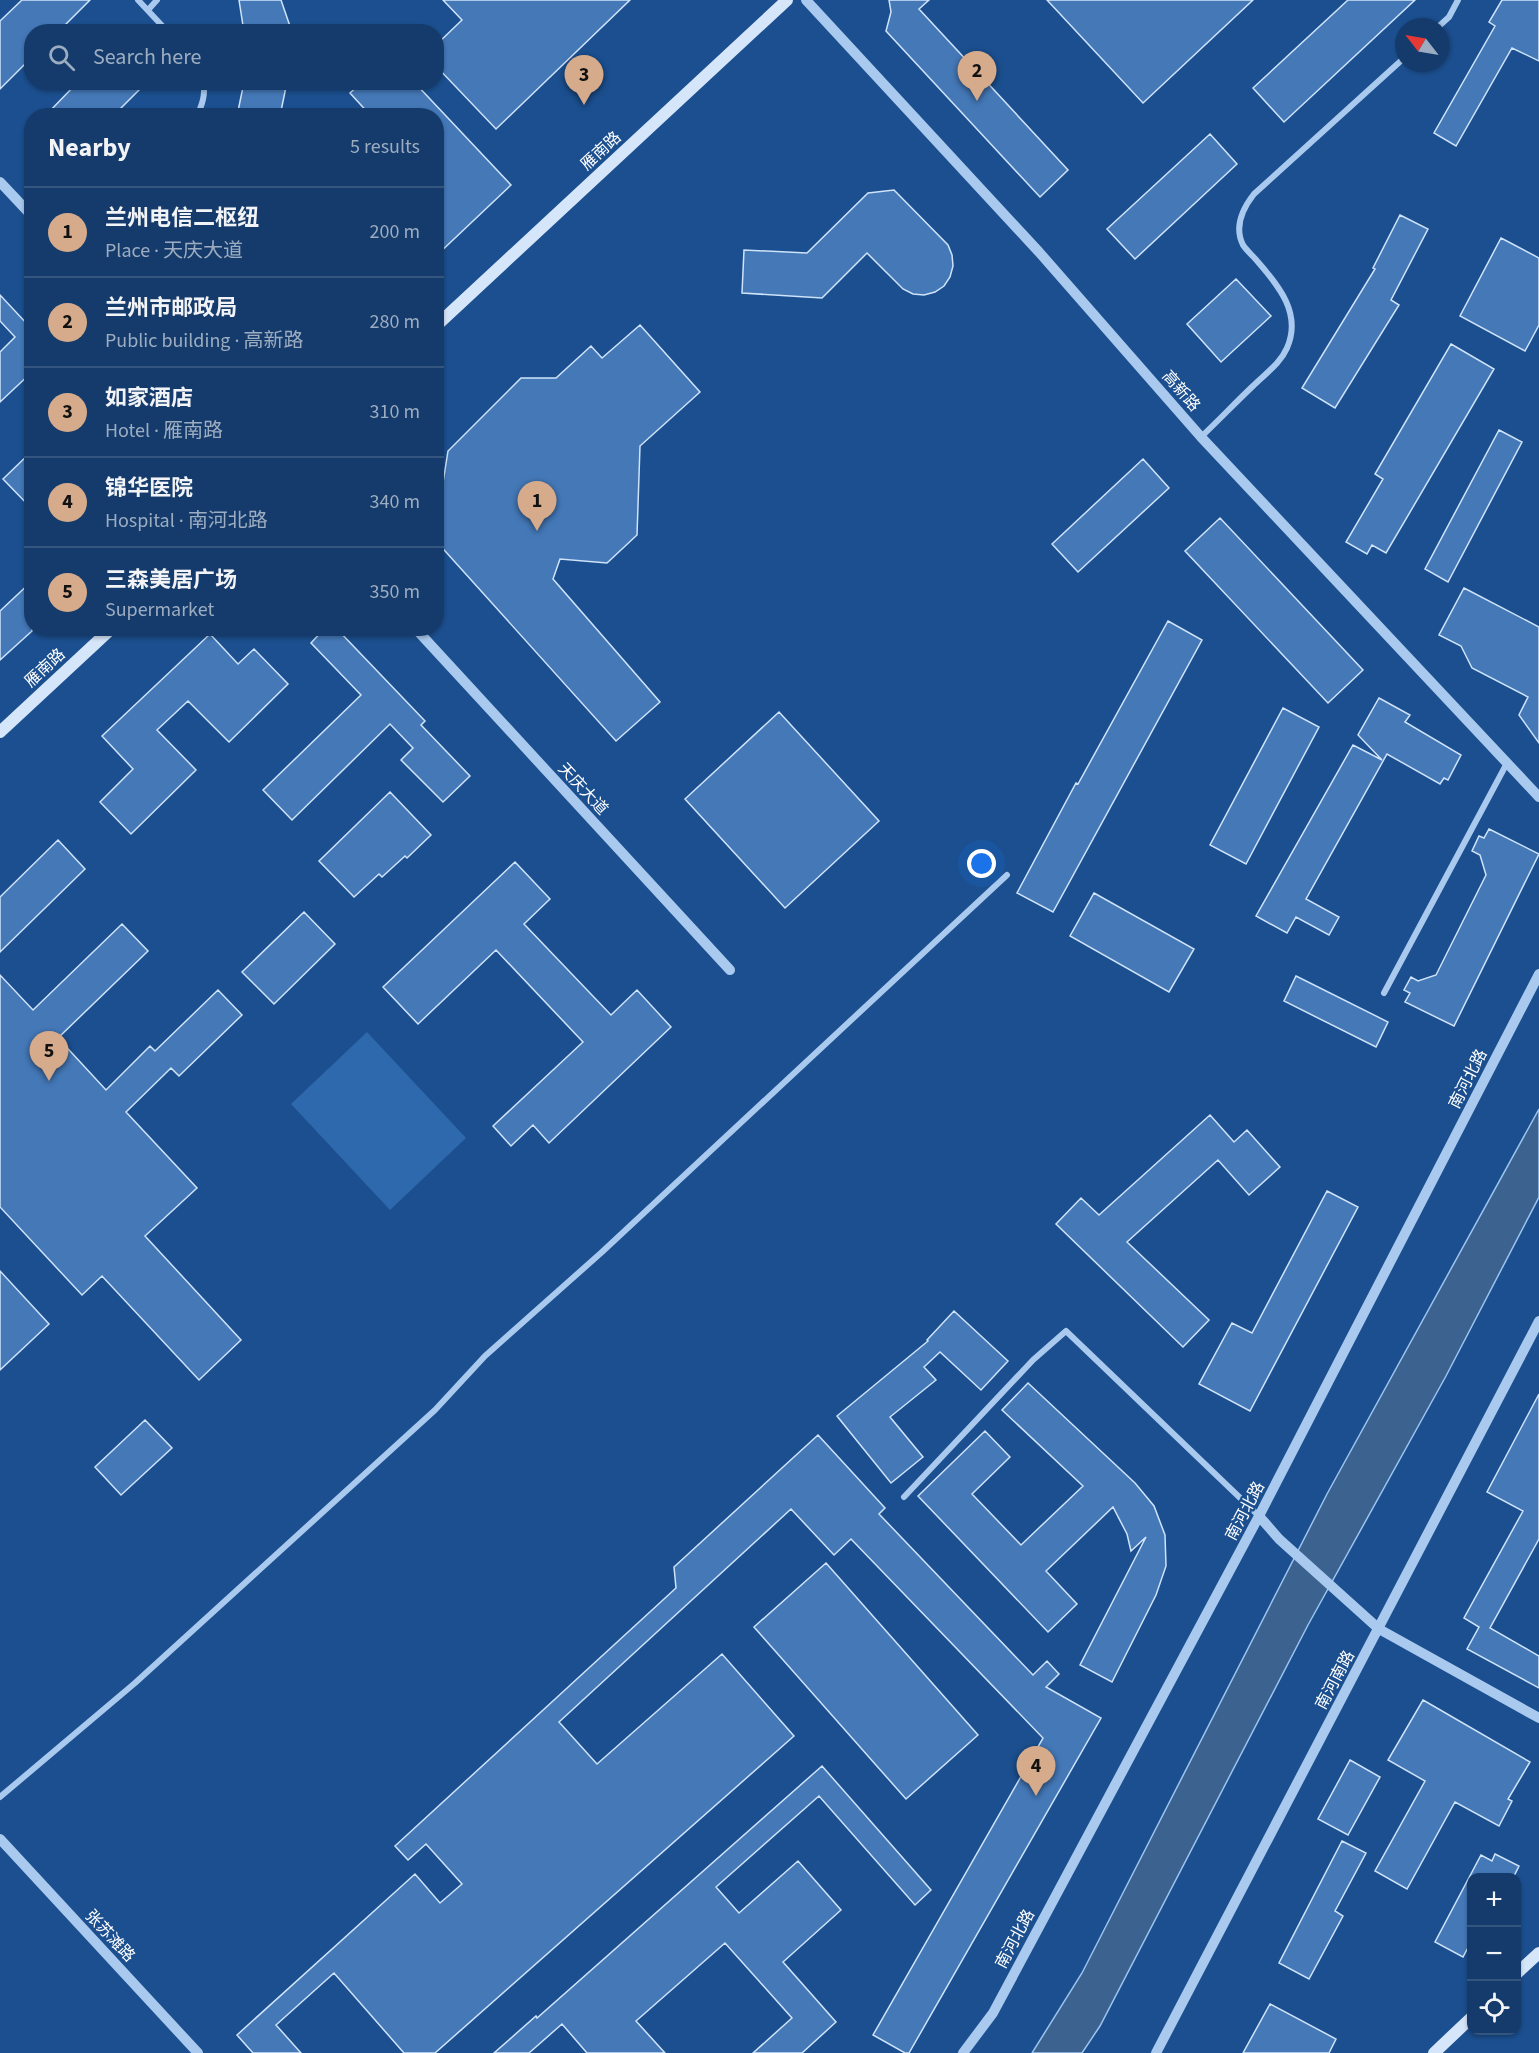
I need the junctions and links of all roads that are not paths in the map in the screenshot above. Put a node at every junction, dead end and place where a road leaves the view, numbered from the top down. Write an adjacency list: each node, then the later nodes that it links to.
1 (138, 0): 6 (street)
2 (156, 0): 6 (street)
3 (787, 0): 14 (main road, 雁南路)
4 (806, 0): 15 (street, 高新路)
5 (1458, 0): 7 (street)
6 (148, 10): 8 (street)
7 (1448, 18)
8 (161, 24)
9 (1395, 66): 15 (street)
10 (205, 90): 11 (street)
11 (201, 108)
12 (0, 183): 13 (street)
13 (24, 208)
14 (444, 319)
15 (1201, 437): 19 (street, 高新路)
16 (103, 636): 18 (main road, 雁南路)
17 (422, 636): 22 (street, 天庆大道)
18 (0, 732)
19 (1507, 762): 20 (street, 高新路); 24 (street)
20 (1539, 797)
21 (1007, 875): 30 (street)
22 (730, 970)
23 (1539, 974): 27 (street, 南河北路)
24 (1384, 993)
25 (1539, 1321): 28 (street, 南河南路)
26 (904, 1497): 27 (street)
27 (1259, 1516): 28 (street); 36 (street, 南河北路)
28 (1379, 1629): 29 (street); 37 (street, 南河南路)
29 (1539, 1718)
30 (0, 1797)
31 (0, 1839): 35 (street, 张苏滩路)
32 (1539, 1953): 33 (main road)
33 (1521, 1969)
34 (1467, 2022): 38 (main road)
35 (198, 2053)
36 (963, 2053)
37 (1156, 2053)
38 (1434, 2053)

